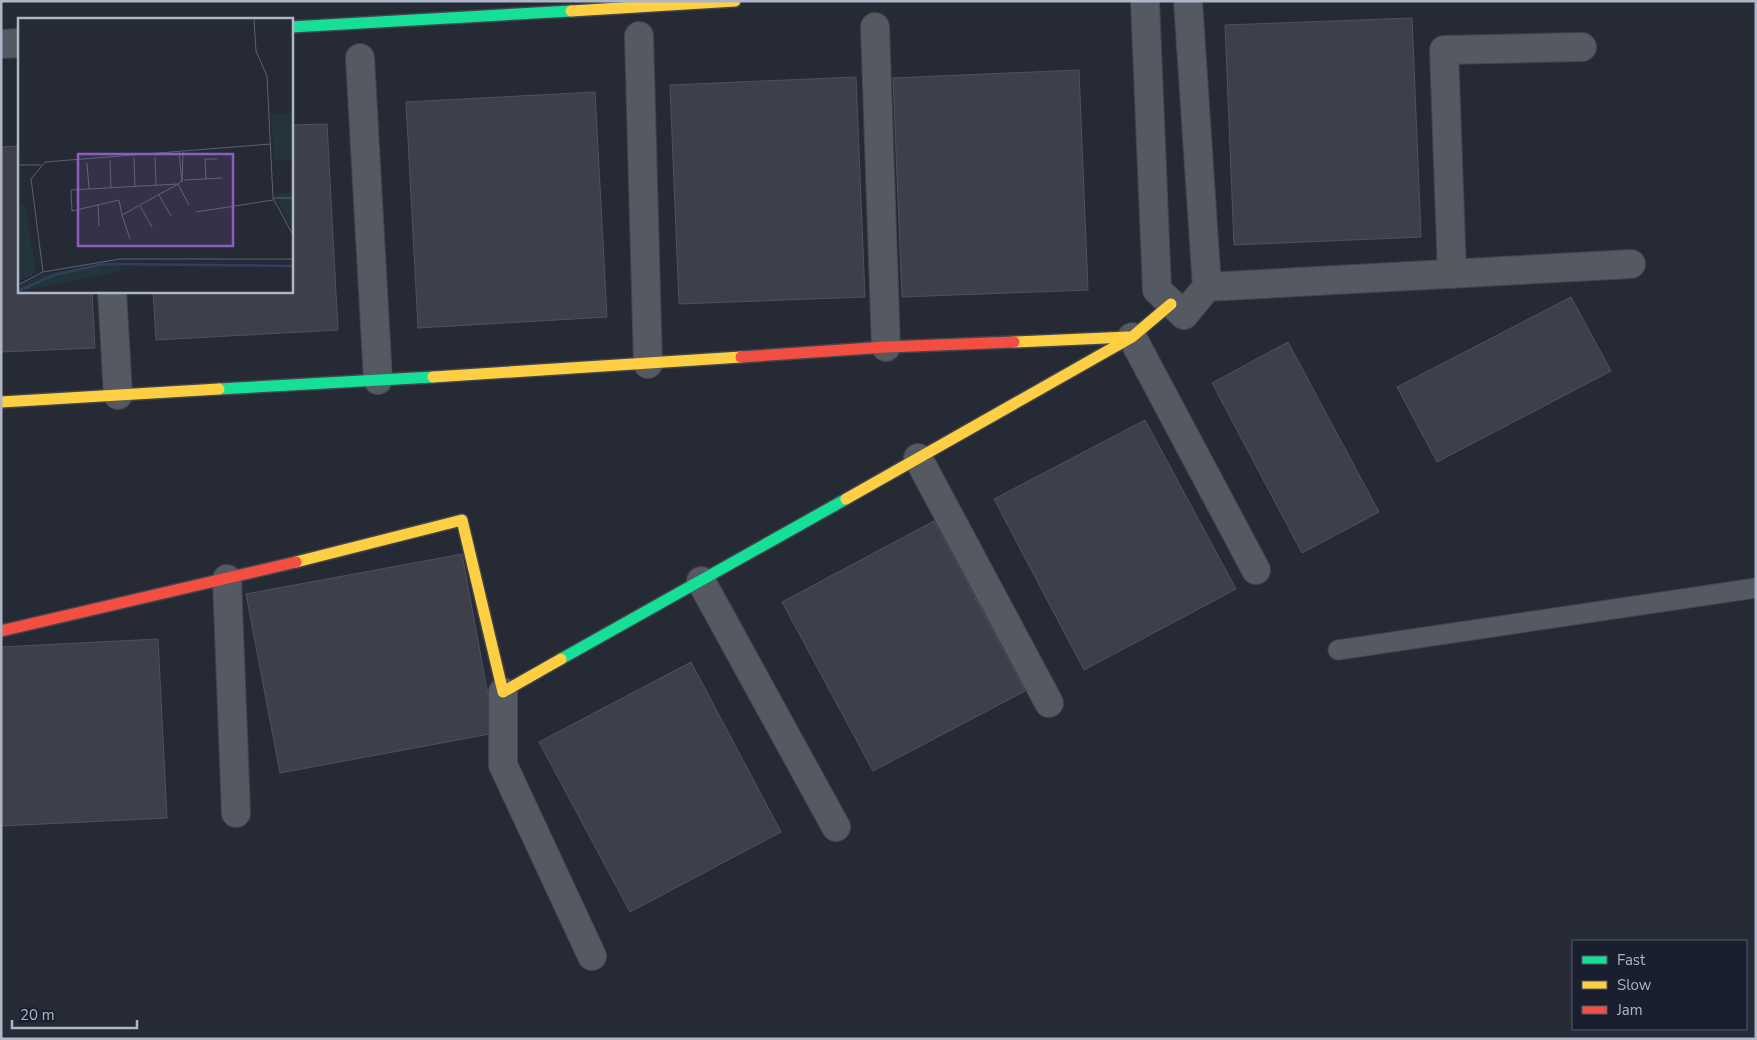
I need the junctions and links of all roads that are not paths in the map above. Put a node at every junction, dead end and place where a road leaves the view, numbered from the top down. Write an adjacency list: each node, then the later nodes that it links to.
1 (735, 1): 4 (street)
2 (1145, 1): 15 (street)
3 (1188, 1): 13 (street)
4 (292, 27)
5 (875, 27): 17 (street)
6 (638, 36): 18 (street)
7 (18, 43): 8 (street)
8 (1, 44)
9 (1582, 47): 12 (street)
10 (360, 58): 19 (street)
11 (1631, 264): 12 (street)
12 (1452, 274): 13 (street)
13 (1207, 287): 15 (street)
14 (112, 292): 20 (street)
15 (1171, 304): 16 (street)
16 (1132, 337): 17 (street); 22 (street); 23 (street)
17 (886, 347): 18 (street)
18 (648, 364): 19 (street)
19 (378, 380): 20 (street)
20 (118, 395): 21 (street)
21 (1, 402)
22 (918, 458): 25 (street); 30 (street)
23 (1256, 570)
24 (227, 579): 27 (street); 29 (street); 31 (street)
25 (702, 581): 29 (street); 32 (street)
26 (1756, 588): 28 (lane)
27 (1, 631)
28 (1338, 650)
29 (503, 692): 33 (street)
30 (1049, 704)
31 (236, 813)
32 (836, 827)
33 (592, 956)

